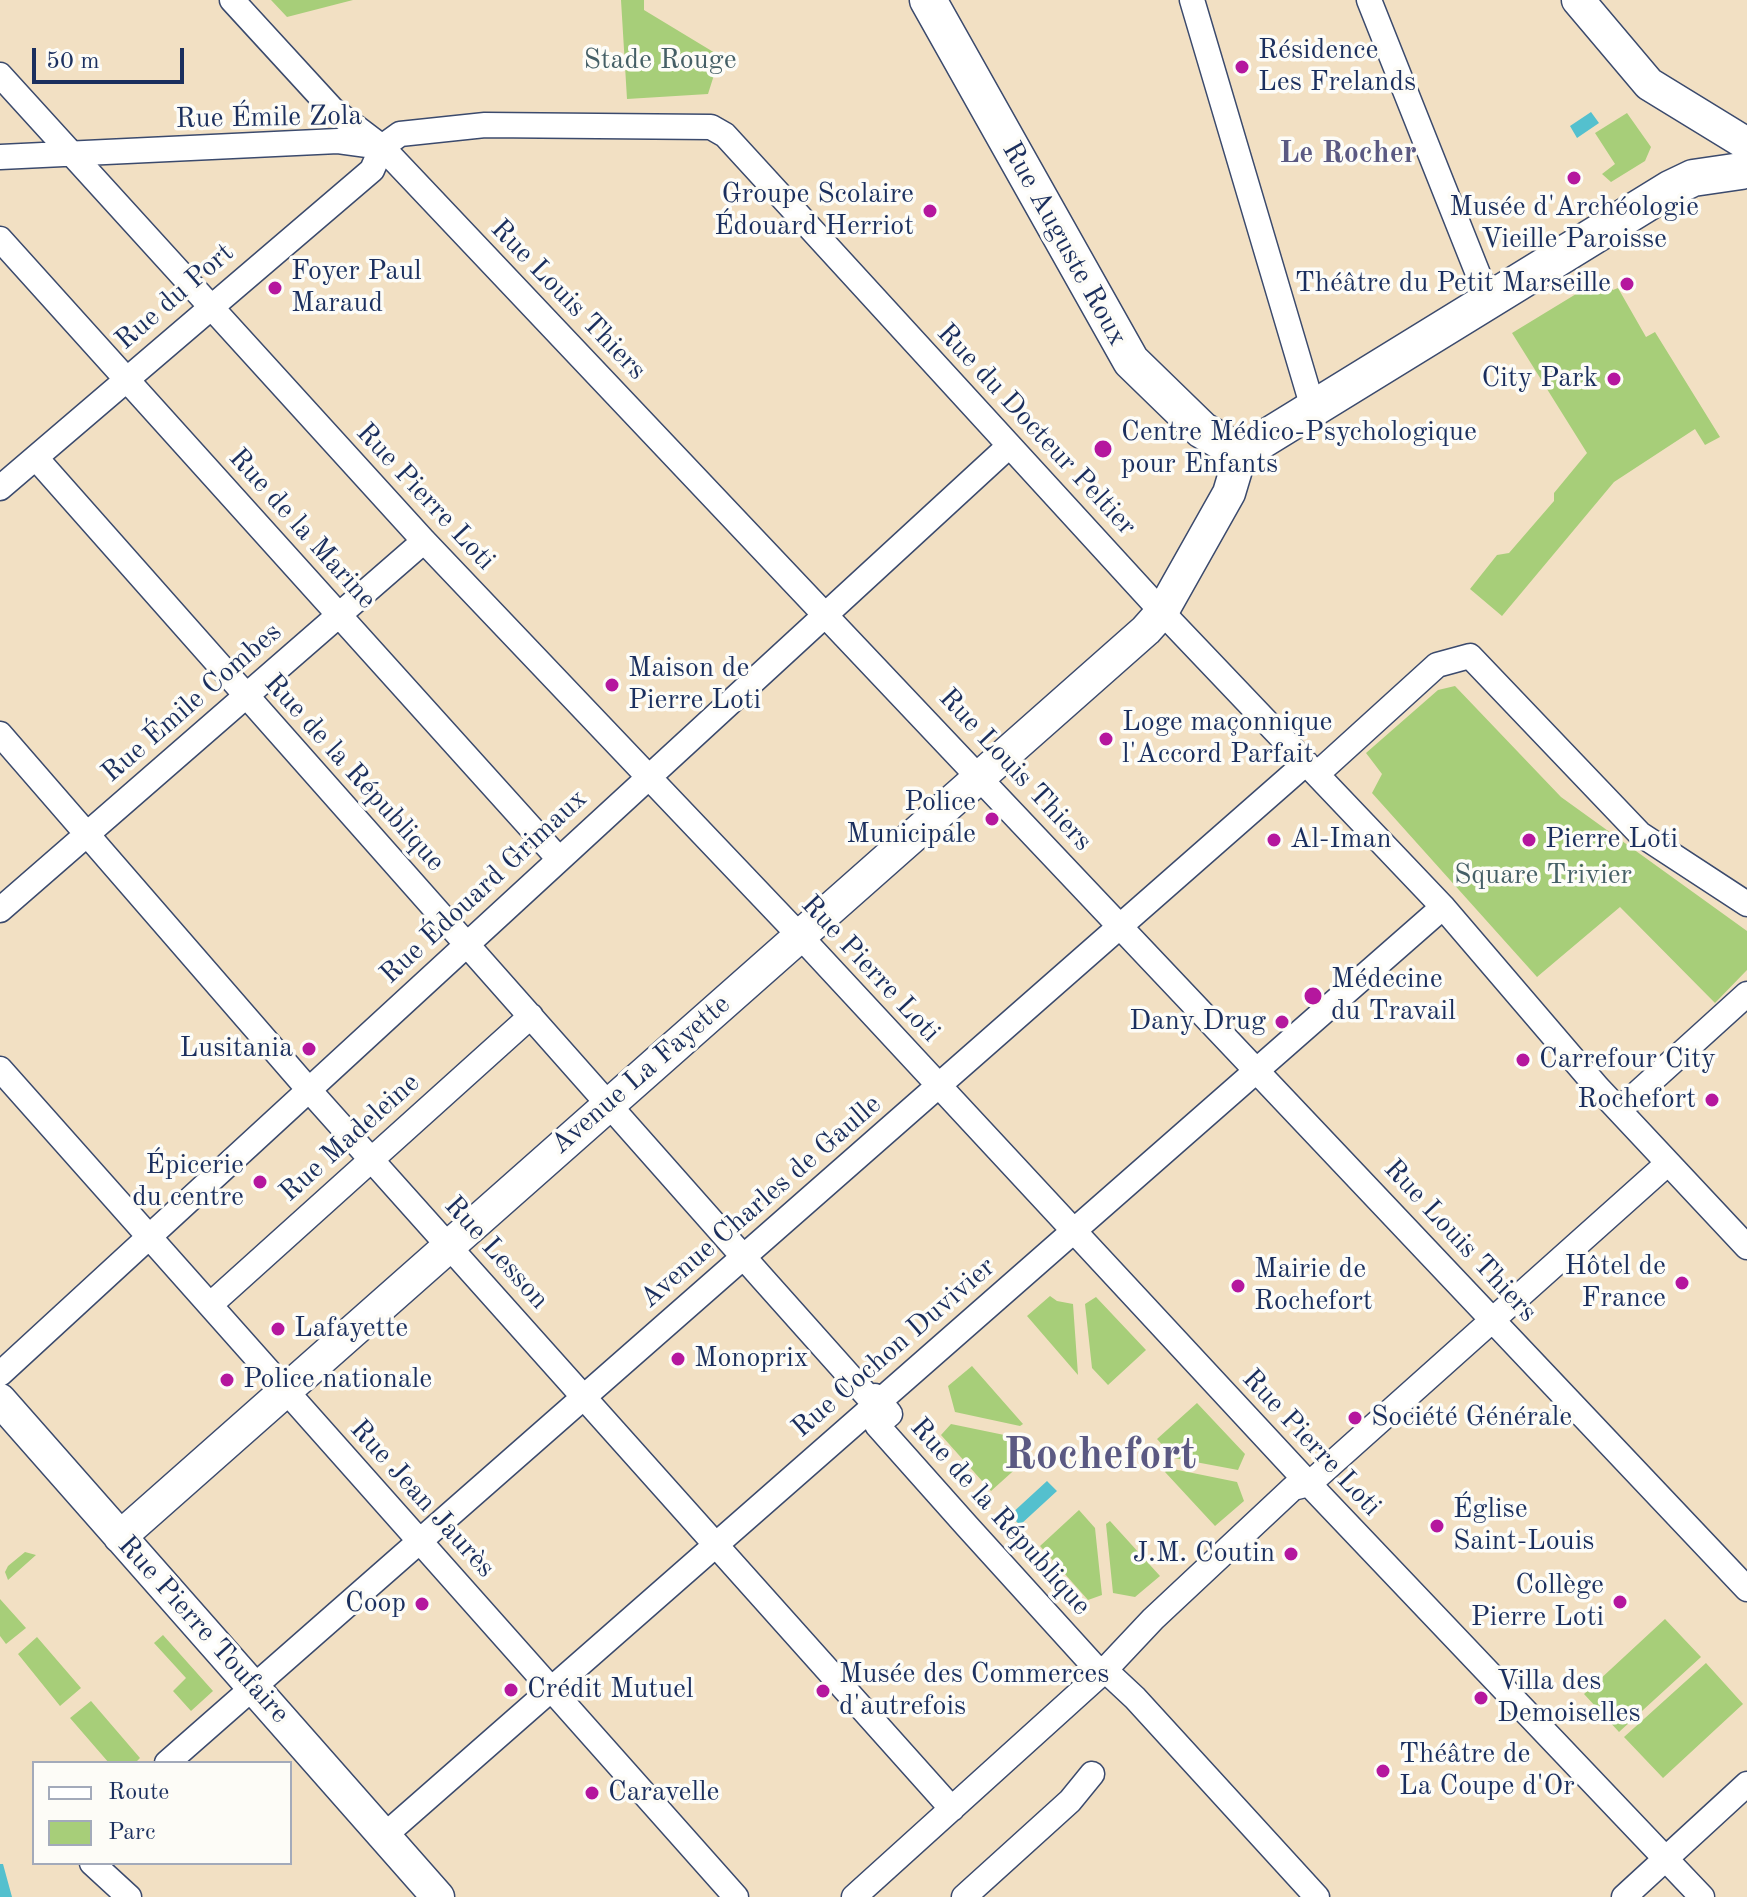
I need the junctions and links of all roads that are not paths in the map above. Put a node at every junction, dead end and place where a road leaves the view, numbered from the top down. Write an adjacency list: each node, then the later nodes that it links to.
1 (232, 0): 8 (street, Rue Louis Thiers)
2 (928, 0): 18 (main road, Rue Auguste Roux)
3 (1192, 0): 16 (street)
4 (1369, 0): 13 (street)
5 (1578, 0): 11 (street)
6 (0, 75): 9 (street, Rue Pierre Loti)
7 (725, 135): 8 (street, Rue Émile Zola); 17 (street, Rue du Docteur Peltier)
8 (382, 147): 9 (street, Rue Émile Zola); 14 (street, Rue du Port); 23 (street, Rue Louis Thiers)
9 (70, 152): 10 (street, Rue Émile Zola); 14 (street, Rue Pierre Loti)
10 (0, 157)
11 (1746, 162): 13 (main road)
12 (0, 239): 15 (street, Rue de la Marine)
13 (1488, 299): 16 (main road)
14 (210, 307): 15 (street, Rue du Port); 21 (street, Rue Pierre Loti)
15 (127, 378): 19 (street, Rue du Port); 24 (street, Rue de la Marine)
16 (1313, 408): 18 (main road)
17 (1009, 446): 22 (street, Rue du Docteur Peltier); 23 (street, Rue Édouard Grimaux)
18 (1241, 453): 22 (street, Avenue La Fayette)
19 (36, 458): 20 (street, Rue du Port); 25 (street, Rue de la République)
20 (0, 488)
21 (424, 541): 24 (street, Rue Émile Combes); 29 (street, Rue Pierre Loti)
22 (1162, 612): 27 (street, Rue du Docteur Peltier); 28 (street, Avenue La Fayette)
23 (826, 614): 28 (street, Rue Louis Thiers); 29 (street, Rue Édouard Grimaux)
24 (339, 616): 25 (street, Rue Émile Combes); 31 (street, Rue de la Marine)
25 (245, 697): 30 (street, Rue Émile Combes); 37 (street, Rue de la République)
26 (0, 734): 30 (street, Rue Lesson)
27 (1312, 768): 32 (street, Avenue Charles de Gaulle); 33 (street, Rue du Docteur Peltier); 35 (street, Avenue Charles de Gaulle)
28 (980, 776): 35 (street, Rue Louis Thiers); 36 (street, Avenue La Fayette)
29 (648, 777): 31 (street, Rue Édouard Grimaux); 36 (street, Rue Pierre Loti)
30 (86, 835): 34 (street, Rue Émile Combes); 43 (street, Rue Lesson)
31 (559, 859): 37 (street, Rue Édouard Grimaux)
32 (1747, 904)
33 (1443, 907): 41 (street, Rue Cochon Duvivier); 45 (street, Rue du Docteur Peltier)
34 (0, 910)
35 (1121, 926): 41 (street, Rue Louis Thiers); 42 (street, Avenue Charles de Gaulle)
36 (800, 936): 42 (street, Rue Pierre Loti); 44 (street, Avenue La Fayette)
37 (467, 944): 39 (street, Rue de la République); 43 (street, Rue Édouard Grimaux)
38 (1747, 994): 45 (street)
39 (531, 1016): 44 (street, Rue de la République); 46 (street, Rue Madeleine)
40 (0, 1069): 50 (street, Rue Jean Jaurès)
41 (1257, 1070): 49 (street, Rue Cochon Duvivier); 55 (street, Rue Louis Thiers)
42 (938, 1086): 49 (street, Rue Pierre Loti); 53 (street, Avenue Charles de Gaulle)
43 (309, 1090): 46 (street, Rue Lesson); 50 (street, Rue Édouard Grimaux)
44 (609, 1104): 51 (street, Avenue La Fayette); 53 (street, Rue de la République)
45 (1619, 1110): 47 (street, Rue du Docteur Peltier)
46 (372, 1159): 51 (street, Rue Lesson); 54 (street, Rue Madeleine)
47 (1667, 1164): 48 (street, Rue du Docteur Peltier); 55 (street)
48 (1735, 1222): 52 (street, Rue du Docteur Peltier)
49 (1073, 1232): 60 (street, Rue Cochon Duvivier); 61 (street, Rue Pierre Loti)
50 (149, 1237): 54 (street, Rue Jean Jaurès); 56 (street, Rue Édouard Grimaux)
51 (449, 1246): 57 (street, Avenue La Fayette); 58 (street, Rue Lesson)
52 (1747, 1247)
53 (743, 1257): 58 (street, Avenue Charles de Gaulle); 60 (street, Rue de la République)
54 (210, 1305): 57 (street, Rue Jean Jaurès)
55 (1494, 1320): 61 (street); 65 (street, Rue Louis Thiers)
56 (0, 1374)
57 (285, 1390): 62 (street, Avenue La Fayette); 63 (street, Rue Jean Jaurès)
58 (584, 1397): 63 (street, Avenue Charles de Gaulle); 64 (street, Rue Lesson)
59 (0, 1400): 62 (street, Rue Pierre Toufaire)
60 (879, 1401): 64 (street, Rue Cochon Duvivier); 66 (street, Rue de la République)
61 (1309, 1484): 66 (street); 74 (street, Rue Pierre Loti)
62 (120, 1537): 67 (street, Rue Pierre Toufaire)
63 (420, 1541): 67 (street, Avenue Charles de Gaulle); 68 (street, Rue Jean Jaurès)
64 (716, 1545): 68 (street, Rue Cochon Duvivier); 72 (street, Rue Lesson)
65 (1747, 1589)
66 (1105, 1670): 72 (street); 81 (street, Rue de la République)
67 (254, 1686): 69 (street, Avenue Charles de Gaulle); 73 (street, Rue Pierre Toufaire)
68 (551, 1689): 73 (street, Rue Cochon Duvivier); 78 (street, Rue Jean Jaurès)
69 (169, 1761)
70 (1092, 1774): 80 (street)
71 (1747, 1784): 74 (street)
72 (952, 1809): 79 (street)
73 (385, 1835): 77 (street, Rue Pierre Toufaire)
74 (1666, 1859): 82 (street); 83 (street, Rue Pierre Loti)
75 (94, 1865): 76 (street)
76 (129, 1897)
77 (438, 1897)
78 (736, 1897)
79 (854, 1897)
80 (964, 1897)
81 (1317, 1897)
82 (1624, 1897)
83 (1702, 1897)

